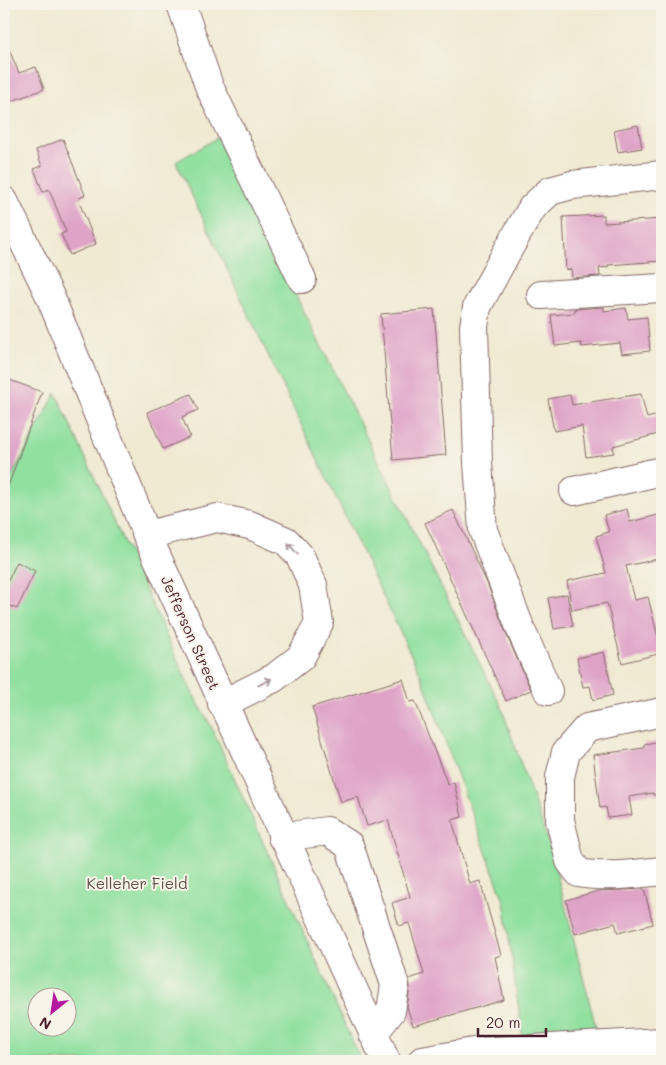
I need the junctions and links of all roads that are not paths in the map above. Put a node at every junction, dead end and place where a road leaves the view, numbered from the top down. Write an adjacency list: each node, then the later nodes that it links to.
1 (181, 4): 4 (street)
2 (662, 175): 10 (street)
3 (4, 200): 9 (street, Jefferson Street)
4 (302, 279)
5 (662, 288): 6 (street)
6 (541, 295)
7 (662, 472): 8 (street)
8 (574, 491)
9 (146, 535): 11 (street, Jefferson Street); 11 (street, one-way to 9)
10 (548, 691)
11 (222, 704): 13 (street, Jefferson Street)
12 (662, 712): 14 (street)
13 (282, 837): 15 (street, Jefferson Street); 15 (street)
14 (662, 871)
15 (373, 1034): 18 (street, Jefferson Street)
16 (662, 1042): 17 (street)
17 (462, 1058): 19 (street)
18 (386, 1061)
19 (422, 1061)

